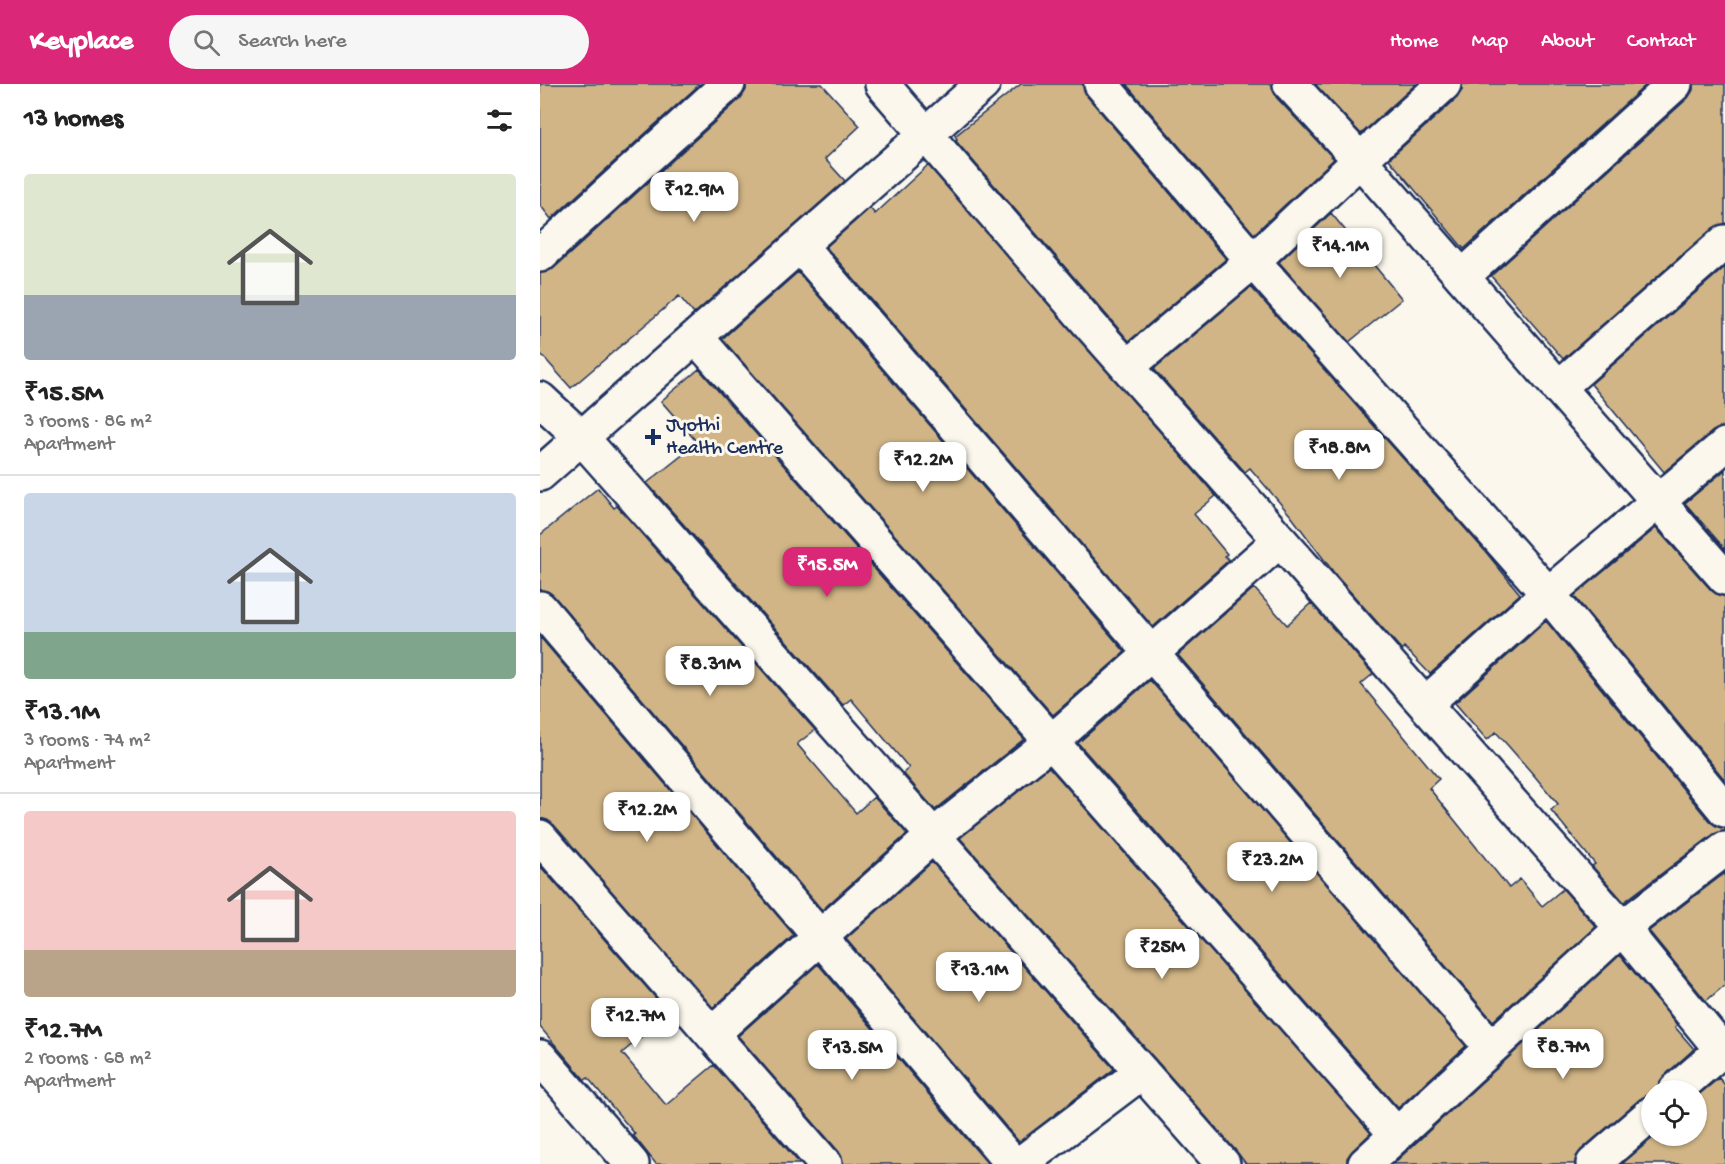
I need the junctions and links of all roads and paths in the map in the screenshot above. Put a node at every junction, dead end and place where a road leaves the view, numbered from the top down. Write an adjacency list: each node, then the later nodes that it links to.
1 (728, 84): 12 (street)
2 (882, 84): 8 (street)
3 (983, 84): 8 (street)
4 (1101, 84): 13 (street)
5 (1290, 84): 9 (street)
6 (1444, 84): 9 (street)
7 (1675, 84): 14 (street)
8 (926, 135): 11 (street); 16 (street)
9 (1360, 160): 13 (street); 14 (street)
10 (1725, 242): 17 (street)
11 (800, 246): 15 (street); 27 (street)
12 (540, 255)
13 (1253, 261): 16 (street); 25 (street)
14 (1462, 277): 17 (street)
15 (696, 337): 19 (street); 29 (street)
16 (1126, 367): 23 (street)
17 (1558, 388): 22 (street)
18 (540, 399): 19 (street)
19 (582, 438): 21 (street); 31 (street)
20 (1725, 445): 22 (street)
21 (540, 474)
22 (1658, 502): 24 (street); 25 (street)
23 (1280, 540): 27 (street); 28 (street)
24 (1725, 578)
25 (1548, 594): 28 (street); 30 (street)
26 (540, 608): 35 (street)
27 (1152, 654): 29 (street); 37 (street)
28 (1425, 704): 34 (street)
29 (1051, 742): 31 (street); 43 (street)
30 (1725, 810)
31 (933, 836): 35 (street); 40 (street)
32 (540, 837): 36 (street)
33 (1725, 849): 34 (street)
34 (1622, 927): 37 (street); 38 (street)
35 (821, 938): 36 (street); 46 (street)
36 (712, 1034): 45 (street)
37 (1491, 1047): 43 (street)
38 (1723, 1052): 41 (street)
39 (540, 1057): 44 (street)
40 (1142, 1072): 47 (street); 48 (street)
41 (1688, 1080)
42 (1641, 1123): 50 (street)
43 (1396, 1134): 49 (street)
44 (632, 1164)
45 (825, 1164)
46 (1013, 1164)
47 (1020, 1164)
48 (1222, 1164)
49 (1365, 1164)
50 (1593, 1164)

